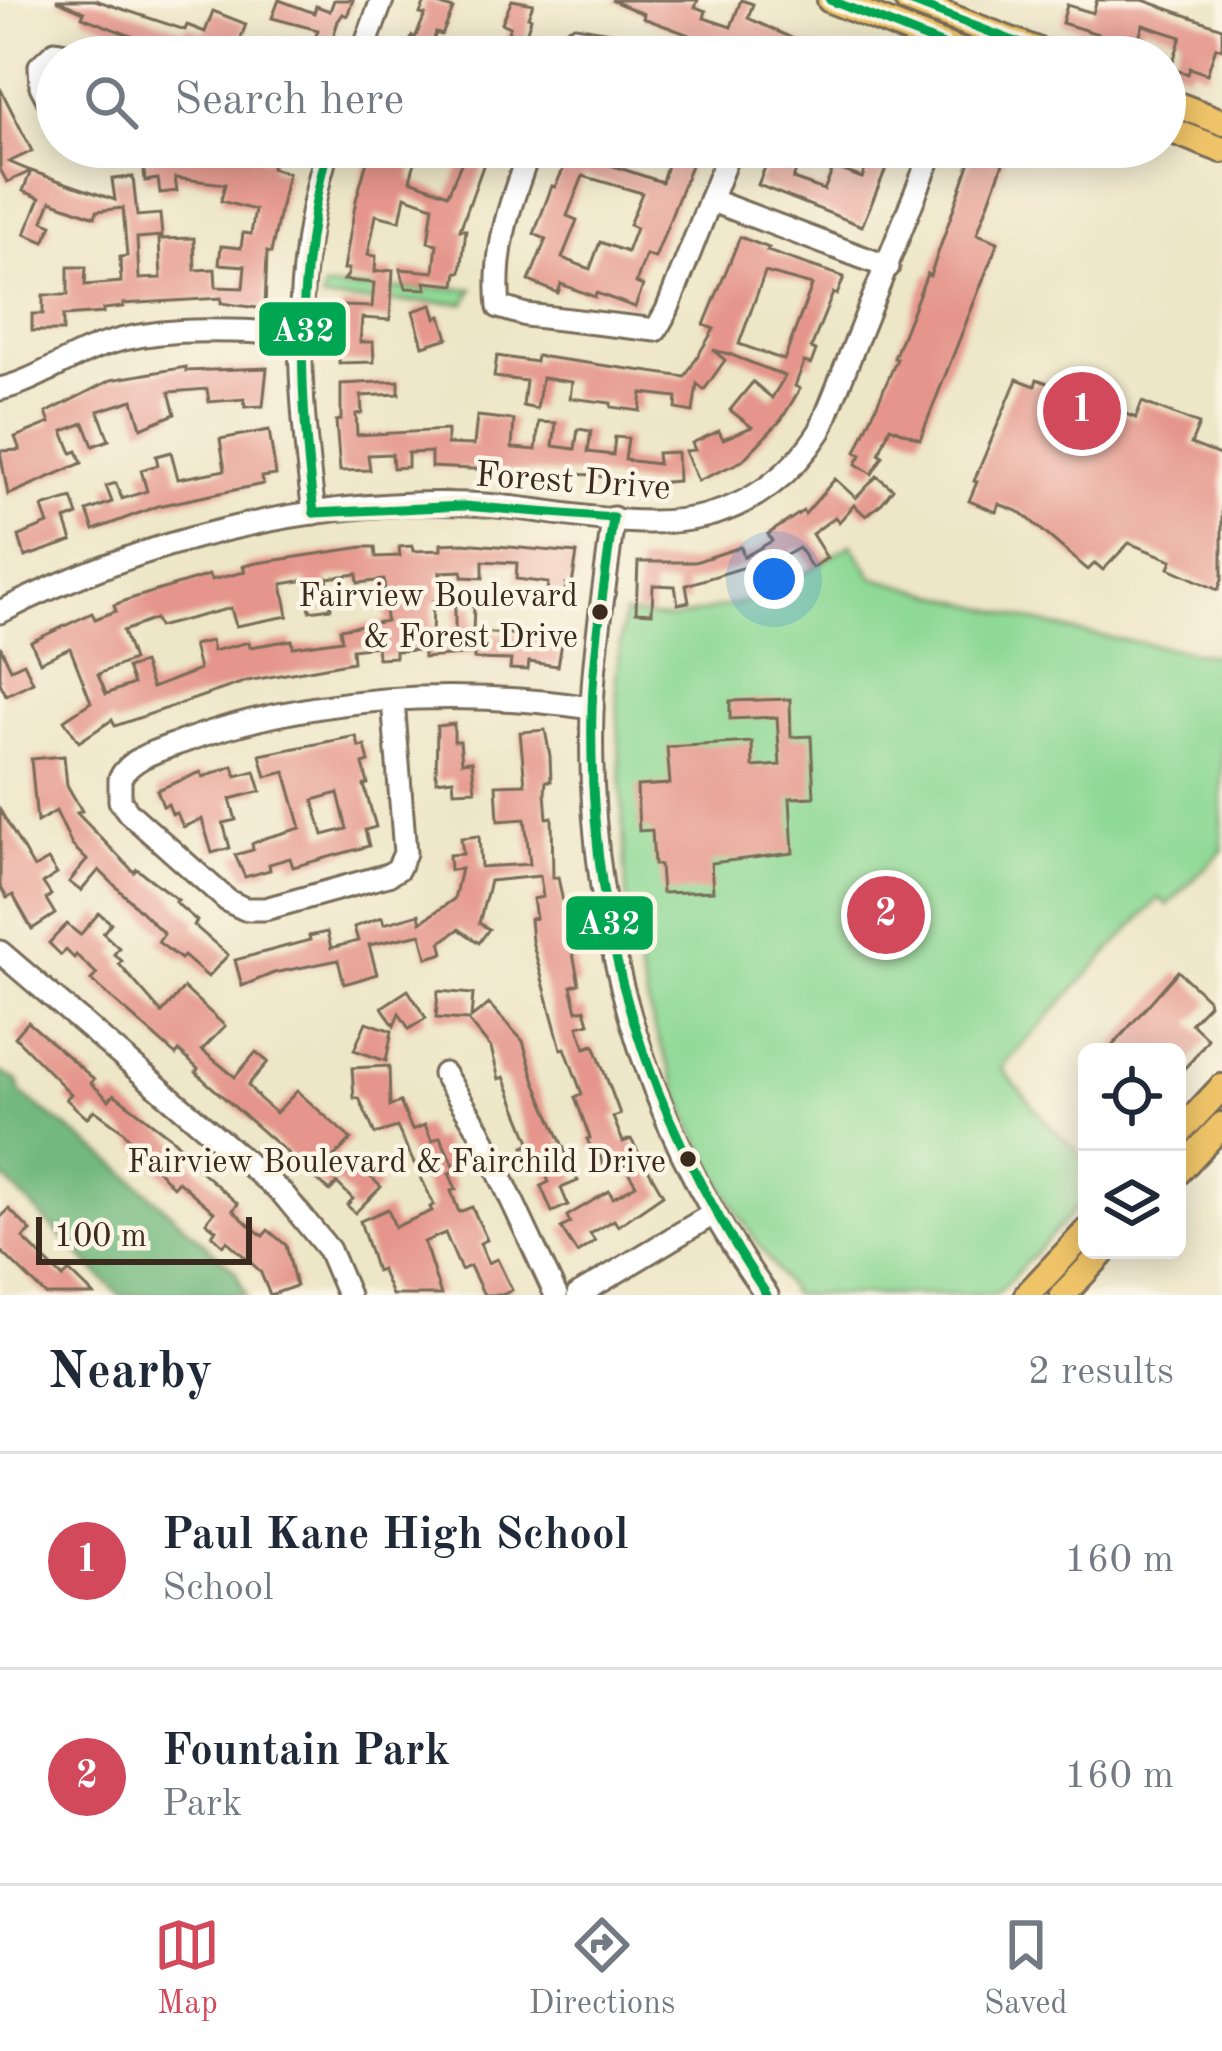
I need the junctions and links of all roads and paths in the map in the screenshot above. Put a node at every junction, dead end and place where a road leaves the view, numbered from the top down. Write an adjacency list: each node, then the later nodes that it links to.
1 (382, 0): 5 (street)
2 (830, 0): 6 (main road)
3 (907, 0): 4 (main road)
4 (979, 28): 7 (street); 8 (main road)
5 (369, 36)
6 (921, 36)
7 (977, 36)
8 (1000, 36)
9 (1186, 108): 10 (main road)
10 (1222, 122)
11 (1186, 136): 12 (main road)
12 (1222, 150)
13 (320, 168): 19 (street)
14 (523, 168): 17 (street)
15 (723, 168): 17 (street)
16 (926, 168): 18 (street, Forest Drive)
17 (710, 200): 18 (street)
18 (888, 267): 22 (street, Forest Drive)
19 (297, 333): 20 (street); 21 (street)
20 (0, 389)
21 (314, 513): 22 (street, Forest Drive); 23 (street, Forest Drive)
22 (613, 518): 25 (street)
23 (0, 612)
24 (393, 700): 24 (street); 25 (street)
25 (592, 708): 32 (street)
26 (2, 957): 35 (street)
27 (444, 1074): 36 (street)
28 (1222, 1087): 29 (main road)
29 (1186, 1125)
30 (1222, 1125): 31 (main road)
31 (1186, 1163)
32 (713, 1214): 37 (street); 38 (street)
33 (1078, 1241): 39 (main road)
34 (1097, 1259): 40 (main road)
35 (348, 1295)
36 (556, 1295)
37 (578, 1295)
38 (767, 1295)
39 (1027, 1295)
40 (1063, 1295)

